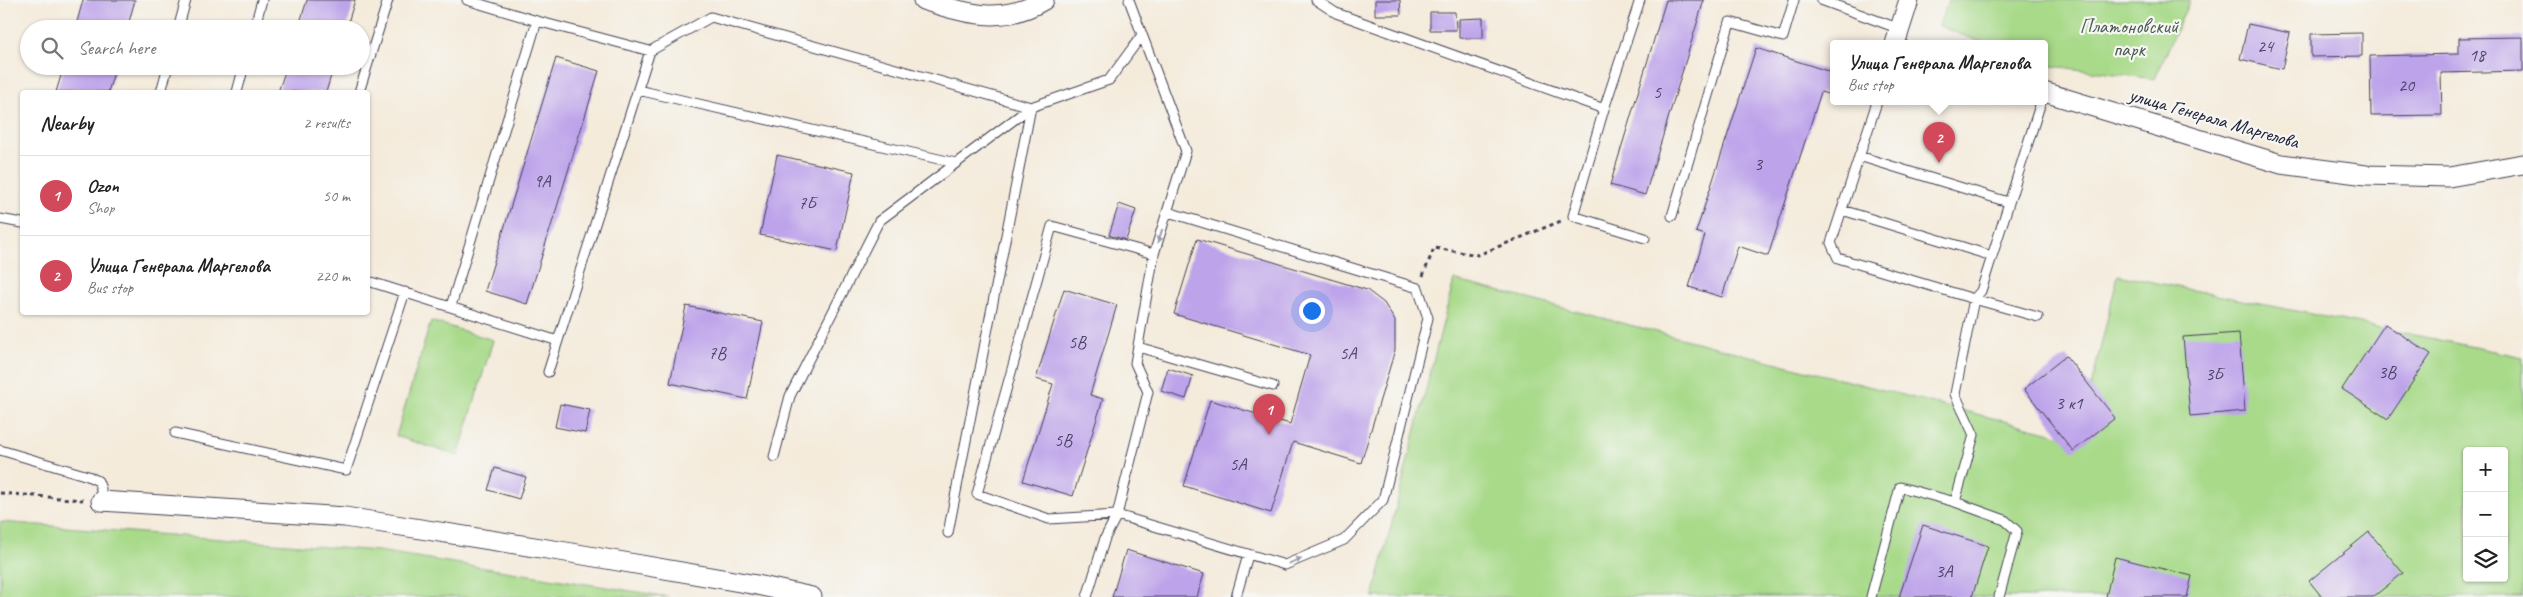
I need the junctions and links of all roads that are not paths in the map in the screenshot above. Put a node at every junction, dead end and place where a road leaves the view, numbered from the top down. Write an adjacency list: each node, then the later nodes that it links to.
1 (186, 0): 13 (lane)
2 (262, 0): 14 (lane)
3 (388, 0): 19 (lane)
4 (467, 0): 15 (lane)
5 (923, 0): 6 (street)
6 (1044, 0)
7 (1129, 0): 16 (lane)
8 (1316, 0): 31 (lane)
9 (1640, 0): 31 (lane)
10 (1794, 0): 38 (lane)
11 (1821, 0): 17 (lane)
12 (1909, 0): 17 (street)
13 (180, 20)
14 (256, 20)
15 (537, 21): 18 (lane); 47 (lane)
16 (1142, 35): 30 (lane); 37 (lane)
17 (1898, 37)
18 (650, 51): 26 (lane); 30 (lane)
19 (370, 57)
20 (166, 75): 23 (lane)
21 (242, 75): 24 (lane)
22 (364, 75): 25 (lane)
23 (162, 90)
24 (238, 90)
25 (360, 90)
26 (638, 90): 33 (lane); 49 (lane)
27 (2048, 93): 34 (street, улица Генерала Маргелова)
28 (1875, 105): 32 (lane)
29 (2040, 105): 35 (lane)
30 (1031, 107): 33 (lane); 59 (lane)
31 (1604, 108): 41 (lane)
32 (1859, 156): 35 (lane); 36 (lane)
33 (956, 163): 55 (lane)
34 (2523, 164)
35 (2008, 202): 43 (lane)
36 (1842, 210): 43 (lane); 46 (lane)
37 (1168, 212): 42 (lane, one-way to 42); 60 (lane, one-way to 37)
38 (1672, 216)
39 (0, 219): 40 (lane)
40 (20, 223)
41 (1645, 238)
42 (1154, 254): 50 (lane); 58 (lane)
43 (1992, 256): 46 (lane)
44 (370, 282): 45 (lane)
45 (405, 292): 47 (lane); 53 (lane)
46 (1974, 299): 48 (lane); 57 (lane)
47 (451, 306): 49 (lane)
48 (2038, 317)
49 (558, 341): 51 (lane)
50 (1138, 347): 52 (lane); 58 (lane)
51 (548, 372)
52 (1273, 386)
53 (175, 432)
54 (0, 450): 56 (lane)
55 (774, 457)
56 (101, 501): 61 (street)
57 (1955, 502): 64 (lane); 65 (lane)
58 (1118, 515): 60 (lane); 62 (lane)
59 (948, 533)
60 (1248, 555): 63 (lane)
61 (812, 597)
62 (1087, 597)
63 (1236, 597)
64 (1871, 597)
65 (1999, 597)

